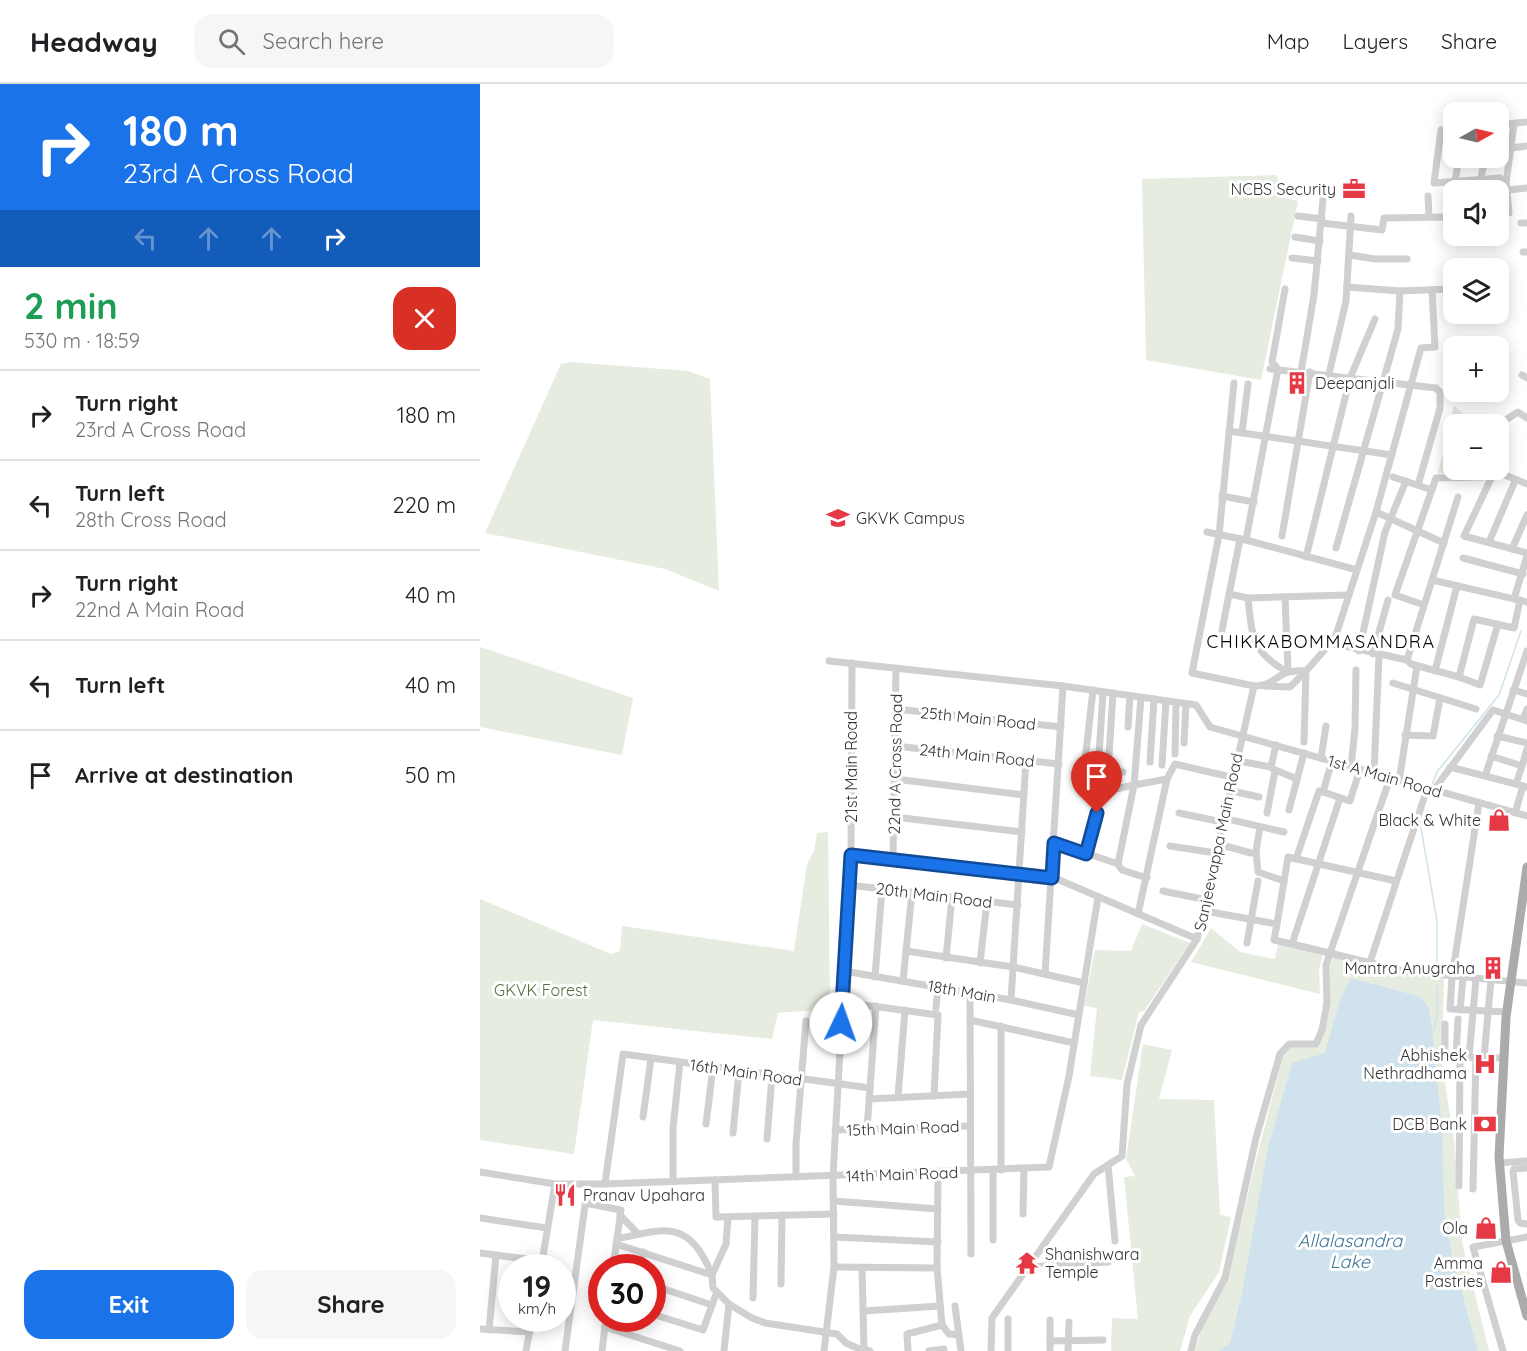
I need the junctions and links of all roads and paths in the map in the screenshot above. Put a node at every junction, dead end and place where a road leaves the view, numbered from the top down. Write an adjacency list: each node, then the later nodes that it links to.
1 (1527, 122): 3 (street)
2 (1509, 124): 3 (street)
3 (1514, 124): 6 (street)
4 (1443, 130): 12 (street)
5 (1527, 146): 6 (street)
6 (1511, 148): 11 (street)
7 (1483, 168): 8 (street)
8 (1481, 178): 9 (street); 10 (street)
9 (1464, 180)
10 (1502, 180)
11 (1508, 180)
12 (1443, 182)
13 (1509, 187): 14 (street)
14 (1527, 188)
15 (1428, 196): 19 (street)
16 (1323, 199): 21 (street)
17 (1298, 216): 21 (street)
18 (1351, 216): 22 (street)
19 (1429, 216): 20 (street); 22 (street)
20 (1443, 217)
21 (1322, 221): 22 (street); 24 (street)
22 (1351, 228): 25 (street)
23 (1295, 237): 24 (street)
24 (1320, 241): 28 (street)
25 (1350, 255): 27 (street); 29 (street)
26 (1292, 258): 28 (street)
27 (1407, 258)
28 (1318, 261): 36 (street)
29 (1347, 286): 33 (street); 38 (street)
30 (1285, 288): 35 (street)
31 (1443, 289): 32 (street)
32 (1432, 290): 33 (street); 43 (street)
33 (1400, 291): 41 (street)
34 (1375, 319): 39 (street)
35 (1274, 369): 36 (street); 48 (street)
36 (1301, 372): 37 (street)
37 (1310, 372): 38 (street); 49 (street)
38 (1329, 374): 39 (street)
39 (1350, 378): 41 (street); 50 (street)
40 (1234, 383): 46 (street)
41 (1381, 383): 43 (street); 51 (street)
42 (1248, 384): 47 (street)
43 (1413, 384): 52 (street); 60 (street)
44 (1509, 418): 45 (street)
45 (1527, 418)
46 (1229, 431): 47 (street); 62 (street)
47 (1242, 433): 48 (street)
48 (1268, 436): 49 (street); 64 (street)
49 (1300, 441): 50 (street); 71 (street)
50 (1332, 446): 51 (street); 78 (street)
51 (1362, 450): 52 (street); 75 (street)
52 (1392, 455): 65 (street)
53 (1392, 477): 57 (street)
54 (1443, 478): 61 (street)
55 (1509, 478): 58 (street)
56 (1490, 480): 73 (street)
57 (1406, 481): 60 (street); 67 (street)
58 (1515, 481): 59 (street); 73 (street)
59 (1527, 484)
60 (1419, 485): 61 (street)
61 (1432, 490): 69 (street)
62 (1222, 496): 64 (street); 70 (street)
63 (1458, 497): 74 (street)
64 (1254, 502): 72 (street)
65 (1376, 512): 67 (street); 80 (street)
66 (1527, 515): 76 (street)
67 (1392, 520): 69 (street); 94 (street)
68 (1207, 532): 70 (street)
69 (1418, 532): 74 (street); 90 (street)
70 (1219, 535): 72 (street); 109 (street)
71 (1281, 536)
72 (1243, 539): 78 (street); 84 (street)
73 (1489, 542): 76 (street)
74 (1444, 543): 82 (street)
75 (1336, 548)
76 (1512, 549): 77 (street)
77 (1527, 554): 81 (street)
78 (1306, 557): 80 (street)
79 (1463, 558): 81 (street)
80 (1357, 570): 85 (street)
81 (1523, 574): 89 (street)
82 (1432, 580): 83 (street); 90 (street)
83 (1457, 586): 89 (street); 105 (street)
84 (1229, 594): 87 (street); 92 (street)
85 (1347, 594): 86 (street); 93 (street)
86 (1285, 597): 87 (street); 103 (street)
87 (1248, 598): 103 (street)
88 (1388, 600): 96 (street)
89 (1521, 600): 91 (street)
90 (1424, 605): 97 (street)
91 (1498, 624): 106 (street); 106 (street)
92 (1222, 630)
93 (1331, 643): 94 (street); 104 (street)
94 (1359, 651): 96 (street)
95 (1527, 651): 113 (street)
96 (1376, 654): 97 (street); 159 (street)
97 (1407, 660): 100 (street)
98 (829, 661): 99 (street)
99 (852, 663): 101 (street); 192 (street, 21st Main Road)
100 (1416, 666): 105 (street); 111 (street)
101 (896, 668): 108 (street); 124 (street, 22nd A Cross Road)
102 (1356, 670): 151 (street)
103 (1287, 671): 104 (street); 110 (street)
104 (1306, 671): 110 (street); 135 (street)
105 (1435, 671): 106 (street)
106 (1459, 677)
107 (1393, 683): 111 (street)
108 (1063, 686): 112 (street); 130 (street)
109 (1254, 686): 110 (street); 132 (street, Sanjeevappa Main Road)
110 (1264, 686)
111 (1412, 689): 119 (street); 133 (street)
112 (1092, 690): 114 (street); 154 (street)
113 (1513, 690): 116 (street); 127 (street)
114 (1103, 692): 115 (street); 157 (street)
115 (1113, 693): 117 (street); 157 (street)
116 (1527, 694)
117 (1130, 696): 118 (street); 131 (street)
118 (1142, 698): 120 (street); 167 (street)
119 (1440, 698): 125 (street); 133 (street)
120 (1154, 699): 121 (street); 147 (street)
121 (1166, 701): 122 (street); 150 (street)
122 (1176, 703): 123 (street); 142 (street)
123 (1186, 704): 132 (street, 1st A Main Road); 136 (street)
124 (896, 709): 130 (street, 25th Main Road); 139 (street, 22nd A Cross Road)
125 (1476, 709)
126 (1527, 709): 128 (street)
127 (1504, 713): 128 (street); 134 (street); 153 (street)
128 (1525, 720)
129 (1326, 726): 144 (street)
130 (1061, 727): 149 (street)
131 (1128, 727)
132 (1242, 735): 138 (street, 1st A Main Road); 161 (street, Sanjeevappa Main Road)
133 (1405, 735): 166 (street)
134 (1497, 736): 137 (street); 143 (street)
135 (1304, 742)
136 (1185, 743)
137 (1527, 743)
138 (1276, 745): 141 (street, 1st A Main Road); 155 (street)
139 (895, 746): 145 (street, 24th Main Road); 163 (street, 22nd A Cross Road)
140 (1527, 749): 152 (street)
141 (1304, 753): 144 (street, 1st A Main Road); 165 (street)
142 (1175, 754)
143 (1491, 756): 152 (street); 160 (street)
144 (1321, 758): 146 (street, 1st A Main Road)
145 (1026, 760): 149 (street, 24th Main Road); 172 (street)
146 (1332, 761): 151 (street, 1st A Main Road); 171 (street)
147 (1150, 762)
148 (1244, 762): 155 (street)
149 (1059, 764): 186 (street)
150 (1162, 765)
151 (1351, 766): 156 (street, 1st A Main Road)
152 (1522, 766): 168 (street)
153 (1450, 767): 160 (street); 170 (street)
154 (1084, 769)
155 (1273, 769): 165 (street); 178 (street)
156 (1360, 769): 159 (street, 1st A Main Road); 174 (street)
157 (1108, 771): 158 (street)
158 (1123, 772)
159 (1374, 773): 162 (street, 1st A Main Road)
160 (1485, 776): 168 (street)
161 (1232, 777): 164 (street); 169 (street, Sanjeevappa Main Road)
162 (1390, 778): 166 (street, 1st A Main Road); 198 (street)
163 (895, 779): 172 (street); 181 (street, 22nd A Cross Road)
164 (1167, 779): 167 (street); 201 (street)
165 (1298, 779): 176 (street)
166 (1399, 781): 170 (street, 1st A Main Road)
167 (1134, 785): 190 (street); 195 (street)
168 (1522, 786): 179 (street)
169 (1228, 790): 173 (street); 182 (street, Sanjeevappa Main Road)
170 (1430, 790): 175 (street, 1st A Main Road); 203 (street)
171 (1323, 792): 174 (street); 193 (street)
172 (1024, 795): 184 (street)
173 (1259, 797)
174 (1340, 798): 196 (street)
175 (1479, 803): 179 (street, 1st A Main Road); 230 (street)
176 (1289, 810)
177 (1179, 813): 182 (street)
178 (1267, 813)
179 (1515, 813): 180 (street, 1st A Main Road)
180 (1527, 816)
181 (894, 817): 184 (street); 194 (street, 22nd A Cross Road)
182 (1223, 820): 183 (street); 187 (street, Sanjeevappa Main Road)
183 (1260, 827): 185 (street); 204 (street)
184 (1022, 832): 199 (street)
185 (1284, 832)
186 (1054, 843): 190 (street); 200 (street)
187 (1218, 844): 189 (street); 191 (street, Sanjeevappa Main Road)
188 (1170, 846): 191 (street)
189 (1251, 853)
190 (1086, 854): 195 (street)
191 (1216, 854): 211 (street, Sanjeevappa Main Road)
192 (851, 855): 194 (street); 205 (street, 21st Main Road)
193 (1296, 859): 196 (street); 204 (street)
194 (893, 860): 199 (street)
195 (1118, 864): 201 (street)
196 (1318, 864): 198 (street); 220 (street)
197 (1527, 867): 235 (main road)
198 (1356, 872): 203 (street); 222 (street)
199 (1020, 873): 200 (street); 213 (street)
200 (1052, 878): 210 (street); 228 (street)
201 (1147, 878): 215 (street)
202 (1258, 881): 216 (street)
203 (1396, 881): 224 (street)
204 (1284, 882): 217 (street)
205 (849, 885): 206 (street, 20th Main Road); 227 (street, 21st Main Road)
206 (882, 889): 208 (street, 20th Main Road); 229 (street)
207 (1163, 891): 211 (street)
208 (912, 892): 209 (street, 20th Main Road); 221 (street)
209 (952, 897): 212 (street, 20th Main Road); 223 (street)
210 (1098, 897): 215 (street); 236 (street, 14th Main Road)
211 (1207, 900): 214 (street, Sanjeevappa Main Road)
212 (987, 901): 213 (street, 20th Main Road); 225 (street)
213 (1018, 905): 226 (street)
214 (1205, 911): 216 (street); 218 (street, Sanjeevappa Main Road)
215 (1138, 914): 218 (street)
216 (1251, 920): 217 (street); 219 (street)
217 (1277, 924): 220 (street)
218 (1197, 939): 282 (street, Sanjeevappa Main Road)
219 (1248, 943)
220 (1292, 944): 222 (street)
221 (906, 951): 223 (street); 234 (street)
222 (1330, 952): 224 (street); 375 (street)
223 (945, 958): 225 (street)
224 (1370, 962): 230 (street)
225 (980, 963): 226 (street)
226 (1013, 967): 228 (street); 240 (street)
227 (844, 971): 229 (street, 18th Main); 241 (street, 21st Main Road)
228 (1045, 974): 236 (street)
229 (875, 977): 234 (street, 18th Main)
230 (1452, 977): 231 (street); 243 (street)
231 (1463, 978): 232 (street); 243 (street)
232 (1476, 979): 233 (street); 244 (street)
233 (1491, 980): 235 (street); 246 (street)
234 (903, 981): 238 (street, 18th Main)
235 (1509, 982): 237 (street); 248 (main road)
236 (1084, 983): 249 (street, 14th Main Road)
237 (1527, 983)
238 (938, 987): 239 (street, 18th Main); 247 (street)
239 (970, 993): 240 (street, 18th Main); 251 (street)
240 (1011, 1000): 249 (street, 18th Main)
241 (842, 1002): 242 (street); 265 (street, 21st Main Road)
242 (876, 1006): 245 (street); 266 (street)
243 (1460, 1010): 244 (street)
244 (1473, 1010): 246 (street); 258 (street)
245 (905, 1011): 247 (street); 269 (street)
246 (1488, 1011): 248 (street); 258 (street)
247 (937, 1012): 268 (street)
248 (1506, 1012): 259 (main road)
249 (1078, 1015): 255 (street, 14th Main Road)
250 (1458, 1019): 256 (street)
251 (970, 1020): 254 (street); 267 (street)
252 (806, 1021): 264 (street)
253 (1445, 1024): 256 (street)
254 (1001, 1026): 255 (street); 285 (street)
255 (1074, 1043): 284 (street, 14th Main Road)
256 (1458, 1057): 258 (street); 273 (street)
257 (651, 1058): 260 (street, 16th Main Road); 271 (street); 295 (street, 16th Main Road)
258 (1476, 1058): 259 (street); 274 (street)
259 (1503, 1058): 281 (main road)
260 (680, 1062): 261 (street, 16th Main Road); 292 (street)
261 (713, 1067): 262 (street, 16th Main Road); 272 (street)
262 (739, 1071): 263 (street, 16th Main Road); 278 (street)
263 (772, 1076): 264 (street, 16th Main Road); 279 (street)
264 (801, 1080): 265 (street, 16th Main Road); 290 (street)
265 (838, 1085): 266 (street, 16th Main Road); 277 (street, 21st Main Road)
266 (870, 1088): 270 (street)
267 (970, 1094): 268 (street); 275 (street)
268 (934, 1096): 269 (street)
269 (898, 1097): 270 (street)
270 (869, 1099): 276 (street)
271 (643, 1117)
272 (705, 1124)
273 (1458, 1124): 274 (street); 296 (street)
274 (1474, 1125): 297 (street)
275 (970, 1126): 276 (street, 15th Main Road); 286 (street)
276 (867, 1129): 277 (street, 15th Main Road)
277 (836, 1130): 289 (street, 21st Main Road)
278 (733, 1133)
279 (767, 1139)
280 (1527, 1161): 281 (street)
281 (1499, 1163): 299 (main road)
282 (1108, 1165): 321 (street); 330 (street, Sanjeevappa Main Road)
283 (1527, 1168): 298 (street)
284 (1024, 1169): 285 (street, 14th Main Road); 306 (street)
285 (997, 1170): 286 (street, 14th Main Road); 317 (street)
286 (971, 1171): 288 (street, 14th Main Road); 326 (street)
287 (480, 1172): 293 (street, 14th Main Road)
288 (938, 1172): 289 (street, 14th Main Road); 304 (street)
289 (833, 1176): 290 (street, 14th Main Road); 300 (street, 21st Main Road)
290 (796, 1177): 291 (street, 14th Main Road)
291 (715, 1180): 292 (street, 14th Main Road); 310 (street)
292 (673, 1182): 295 (street, 14th Main Road)
293 (555, 1184): 294 (street, 14th Main Road); 313 (street)
294 (588, 1184): 295 (street, 14th Main Road); 301 (street)
295 (605, 1184)
296 (1459, 1186)
297 (1473, 1189)
298 (1515, 1192): 299 (street); 302 (street)
299 (1500, 1193): 303 (main road)
300 (834, 1201): 304 (street); 305 (street, 21st Main Road)
301 (585, 1203): 307 (street); 363 (street)
302 (1516, 1206): 303 (street); 312 (street)
303 (1502, 1208): 318 (main road)
304 (938, 1209): 320 (street)
305 (834, 1214): 308 (street); 315 (street, 21st Main Road)
306 (1023, 1214)
307 (620, 1215): 314 (street); 319 (street)
308 (782, 1215): 309 (street); 334 (street)
309 (755, 1216): 310 (street); 337 (street)
310 (728, 1217): 333 (street)
311 (480, 1218): 313 (street)
312 (1527, 1224)
313 (548, 1228): 324 (street)
314 (638, 1234): 319 (street); 333 (street)
315 (834, 1237): 320 (street); 329 (street, 21st Main Road)
316 (1527, 1237): 318 (street)
317 (993, 1240)
318 (1506, 1241): 343 (main road); 376 (street)
319 (616, 1242): 323 (street); 325 (street)
320 (938, 1242): 332 (street)
321 (1115, 1242)
322 (480, 1252): 327 (street)
323 (643, 1252): 333 (street)
324 (543, 1254)
325 (615, 1254)
326 (971, 1254)
327 (496, 1255): 350 (street)
328 (1108, 1262): 330 (street)
329 (834, 1267): 331 (street); 355 (street, 21st Main Road)
330 (1030, 1267): 371 (street, Sanjeevappa Main Road)
331 (862, 1268): 332 (street); 342 (street)
332 (938, 1268): 340 (street)
333 (712, 1275): 336 (street)
334 (781, 1284)
335 (666, 1290): 339 (street)
336 (717, 1292): 338 (street); 339 (street)
337 (753, 1298)
338 (729, 1304): 355 (street); 366 (street)
339 (712, 1305): 344 (street)
340 (940, 1306): 342 (street); 348 (street)
341 (955, 1306): 356 (street)
342 (864, 1311): 361 (street)
343 (1527, 1316)
344 (666, 1318)
345 (1008, 1319): 372 (street)
346 (1050, 1320): 358 (street)
347 (1069, 1322): 359 (street)
348 (942, 1325): 356 (street); 368 (street)
349 (480, 1329): 350 (street)
350 (489, 1330): 351 (street)
351 (498, 1330)
352 (530, 1332): 362 (street)
353 (604, 1332): 364 (street)
354 (621, 1332): 365 (street)
355 (826, 1332): 361 (street); 367 (street, 21st Main Road)
356 (959, 1335): 370 (street)
357 (1103, 1340): 359 (street)
358 (1050, 1341): 359 (street); 373 (street)
359 (1068, 1341): 374 (street)
360 (944, 1349): 369 (street)
361 (866, 1350)
362 (525, 1351)
363 (564, 1351)
364 (602, 1351)
365 (680, 1351)
366 (724, 1351)
367 (824, 1351)
368 (908, 1351)
369 (929, 1351)
370 (961, 1351)
371 (991, 1351)
372 (1008, 1351)
373 (1050, 1351)
374 (1068, 1351)
375 (1191, 1351)
376 (1503, 1351)

